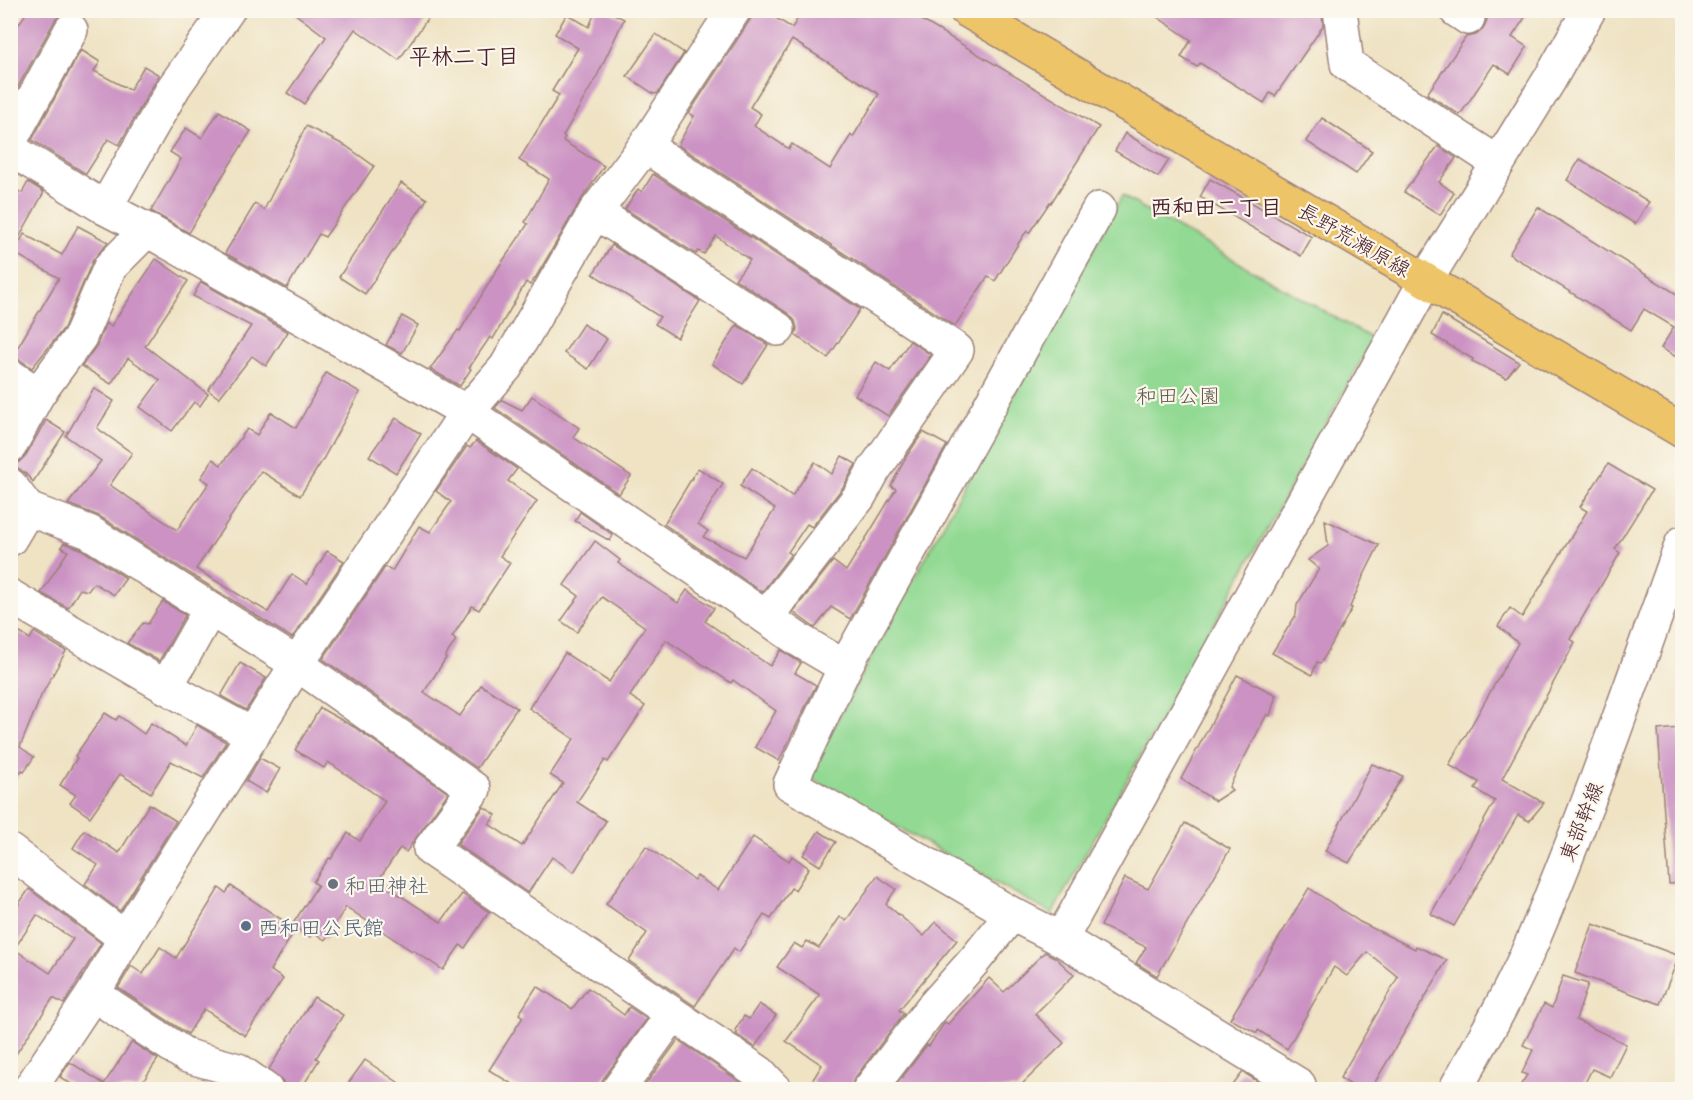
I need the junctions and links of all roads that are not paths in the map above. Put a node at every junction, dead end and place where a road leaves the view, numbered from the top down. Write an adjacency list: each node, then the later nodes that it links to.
1 (228, 10): 12 (street)
2 (734, 10): 9 (street)
3 (966, 10): 16 (main road, 長野荒瀬原線)
4 (1005, 10): 16 (main road, 長野荒瀬原線)
5 (1340, 10): 11 (street)
6 (1588, 10): 11 (street)
7 (71, 30): 8 (street)
8 (10, 141)
9 (645, 146): 14 (street); 29 (street)
10 (10, 149): 12 (street)
11 (1498, 163): 16 (street)
12 (105, 208): 15 (street)
13 (1100, 209): 31 (street)
14 (595, 212): 17 (street); 21 (street)
15 (147, 230): 19 (street); 21 (street)
16 (1431, 271): 20 (main road, 長野荒瀬原線); 22 (main road, 長野荒瀬原線); 37 (street)
17 (778, 329)
18 (10, 376): 19 (street)
19 (38, 394): 23 (street)
20 (1683, 407)
21 (467, 412): 29 (street); 30 (street)
22 (1683, 431)
23 (10, 446)
24 (19, 497): 25 (street); 28 (street)
25 (10, 539)
26 (1683, 543): 46 (street, 東部幹線)
27 (10, 596): 32 (street)
28 (210, 609): 30 (street); 32 (street)
29 (766, 617): 31 (street)
30 (297, 664): 33 (street); 39 (street)
31 (845, 667): 35 (street)
32 (166, 687): 33 (street)
33 (253, 735): 36 (street)
34 (10, 851): 36 (street)
35 (1012, 914): 37 (street); 45 (street)
36 (125, 938): 38 (street)
37 (1061, 939): 40 (street)
38 (93, 994): 41 (street); 42 (street)
39 (673, 1014): 43 (street); 44 (street)
40 (1299, 1085)
41 (28, 1087)
42 (266, 1089)
43 (618, 1089)
44 (776, 1089)
45 (869, 1089)
46 (1455, 1089)

